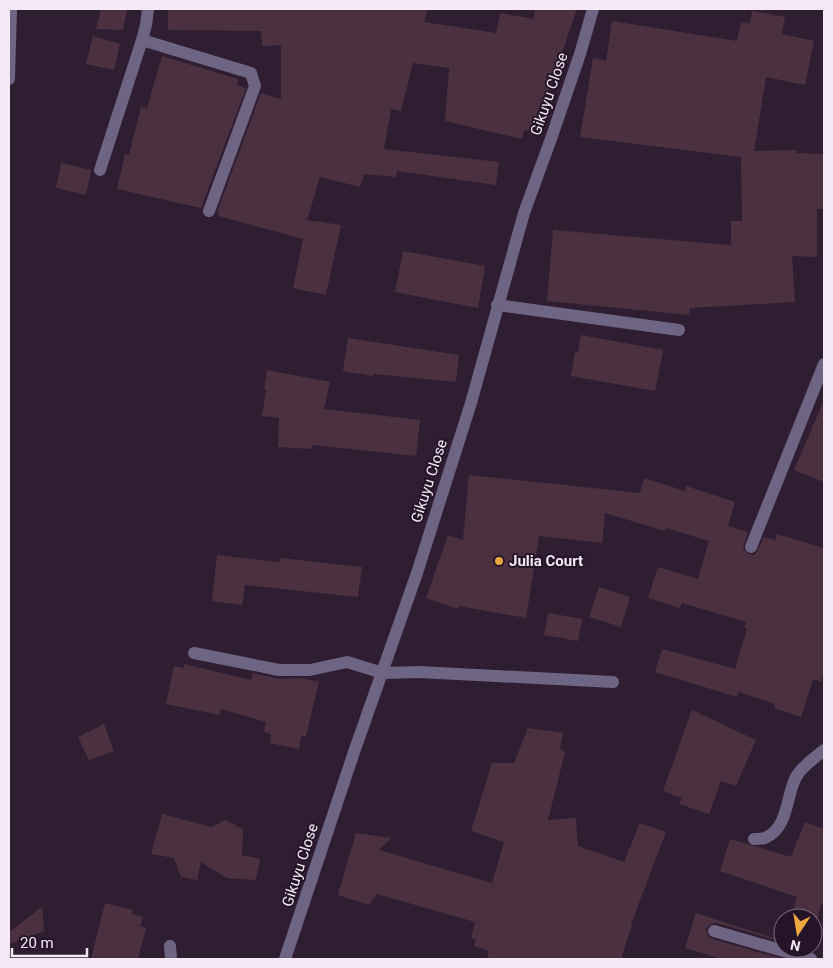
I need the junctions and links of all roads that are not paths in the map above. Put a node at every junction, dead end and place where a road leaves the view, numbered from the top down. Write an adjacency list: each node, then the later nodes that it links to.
1 (11, 9): 5 (street)
2 (148, 9): 4 (street)
3 (593, 9): 8 (street, Gikuyu Close)
4 (142, 40): 6 (street); 7 (street)
5 (9, 79)
6 (100, 170)
7 (210, 211)
8 (497, 305): 9 (street); 13 (street, Gikuyu Close)
9 (680, 330)
10 (824, 364): 11 (street)
11 (751, 547)
12 (194, 653): 13 (street)
13 (383, 673): 14 (street); 20 (street, Gikuyu Close)
14 (614, 682)
15 (824, 750): 16 (street)
16 (754, 839)
17 (714, 931): 21 (street)
18 (170, 946): 19 (street)
19 (171, 959)
20 (285, 959)
21 (811, 959)

